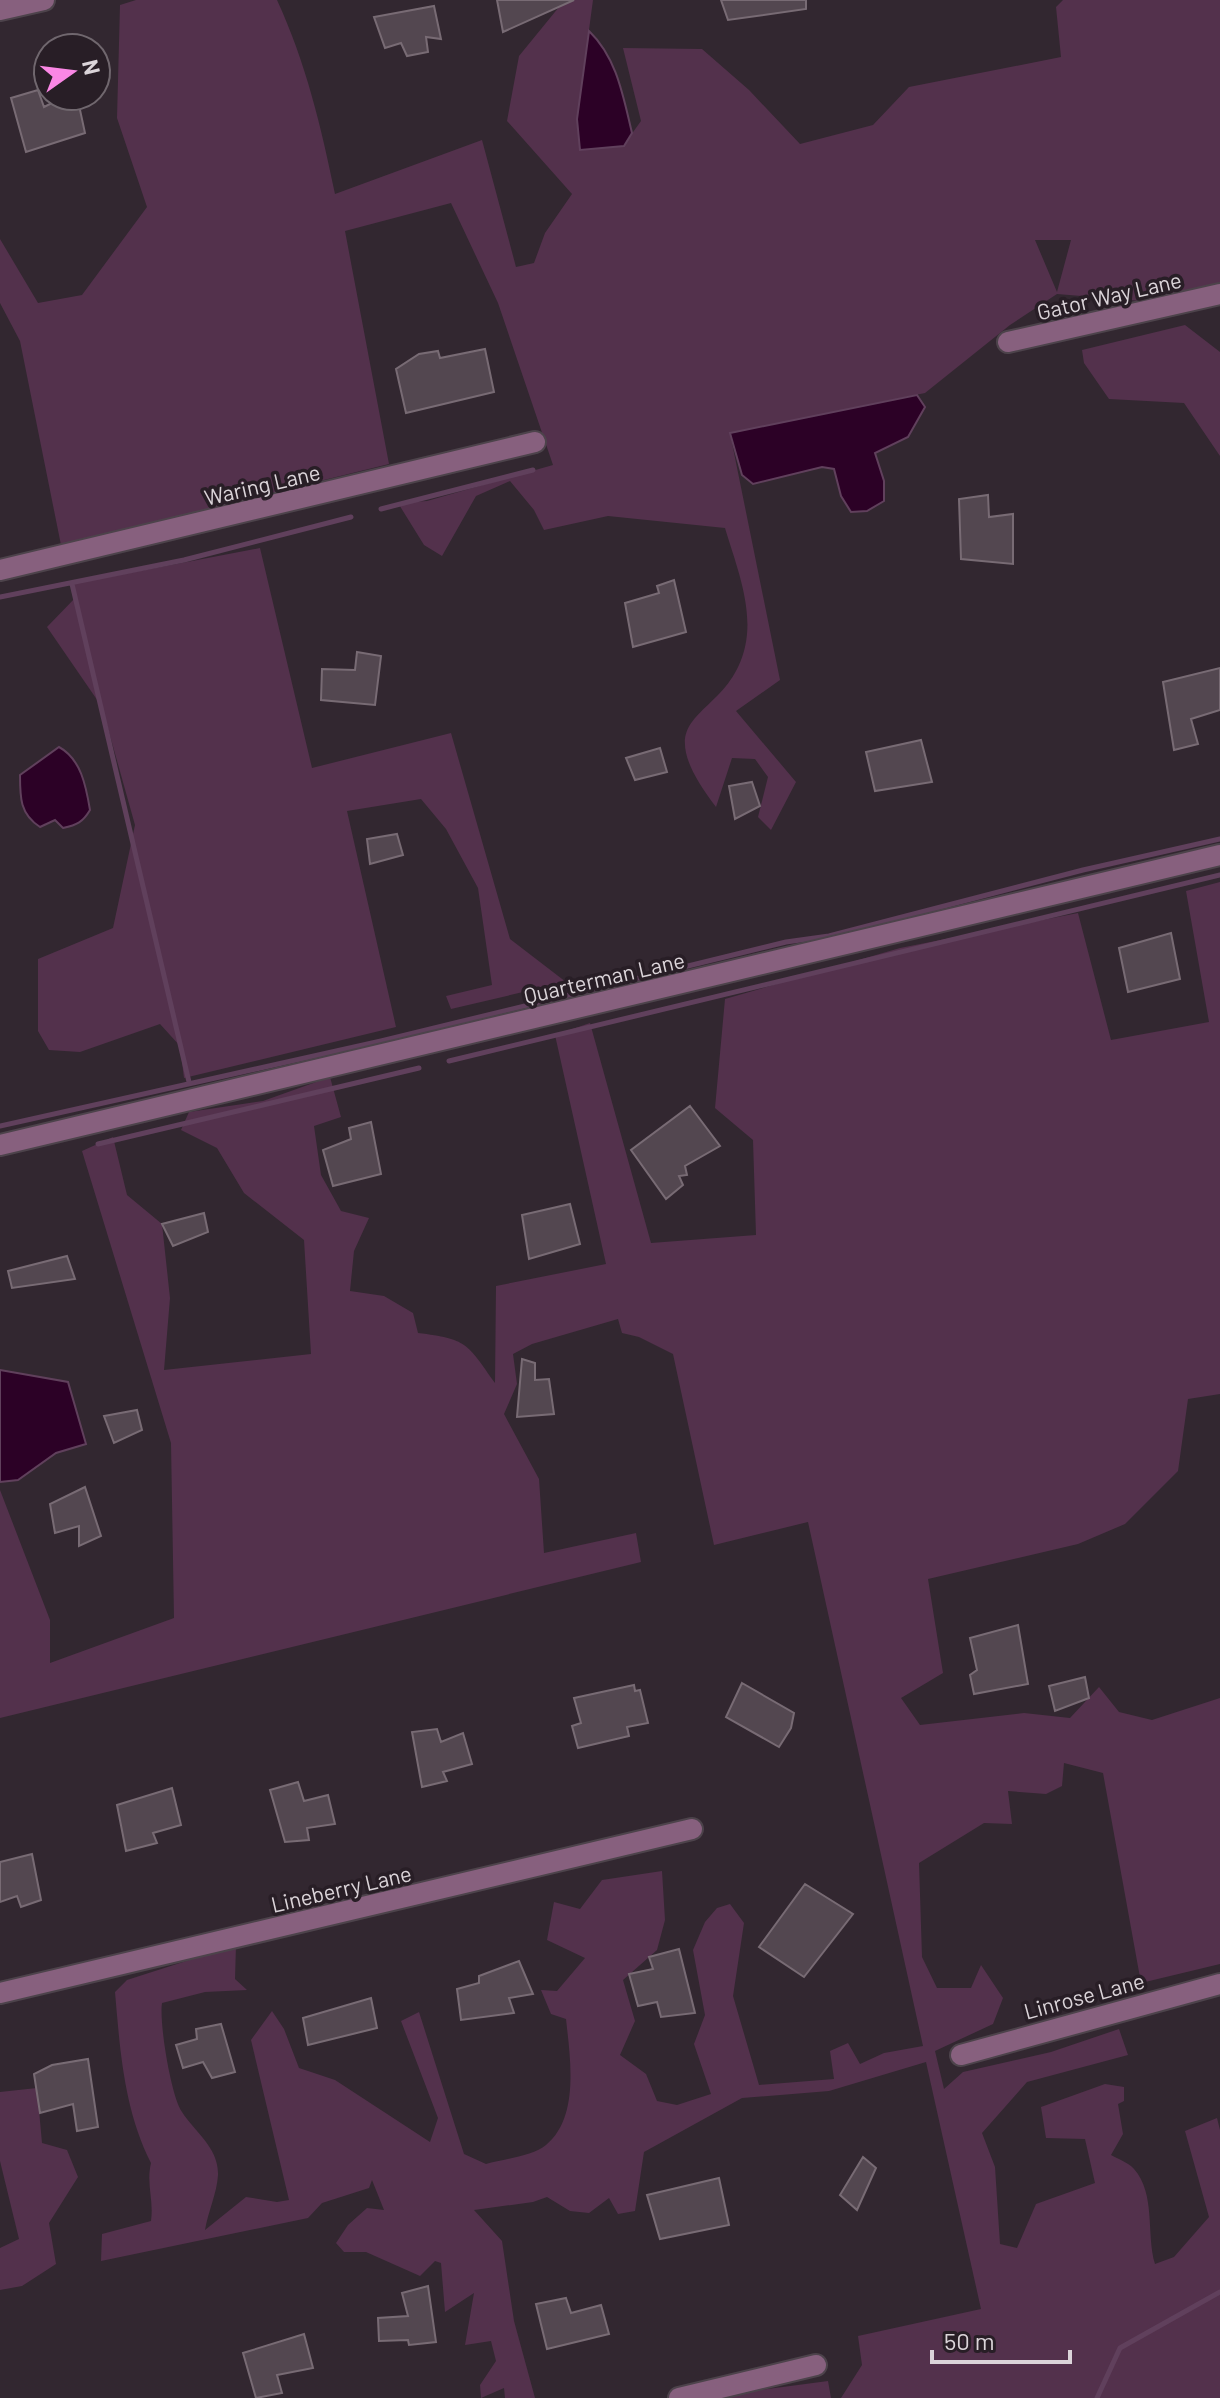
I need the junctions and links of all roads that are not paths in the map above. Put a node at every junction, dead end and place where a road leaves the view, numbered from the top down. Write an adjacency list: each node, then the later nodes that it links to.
1 (44, 0): 2 (street)
2 (0, 10)
3 (1220, 294): 4 (street, Gator Way Lane)
4 (1008, 342)
5 (535, 442): 6 (street, Waring Lane)
6 (0, 570)
7 (1220, 855): 8 (street, Quarterman Lane)
8 (0, 1145)
9 (692, 1829): 11 (street, Lineberry Lane)
10 (1220, 1984): 12 (street, Linrose Lane)
11 (0, 1993)
12 (961, 2055)
13 (816, 2365): 14 (street)
14 (679, 2398)

